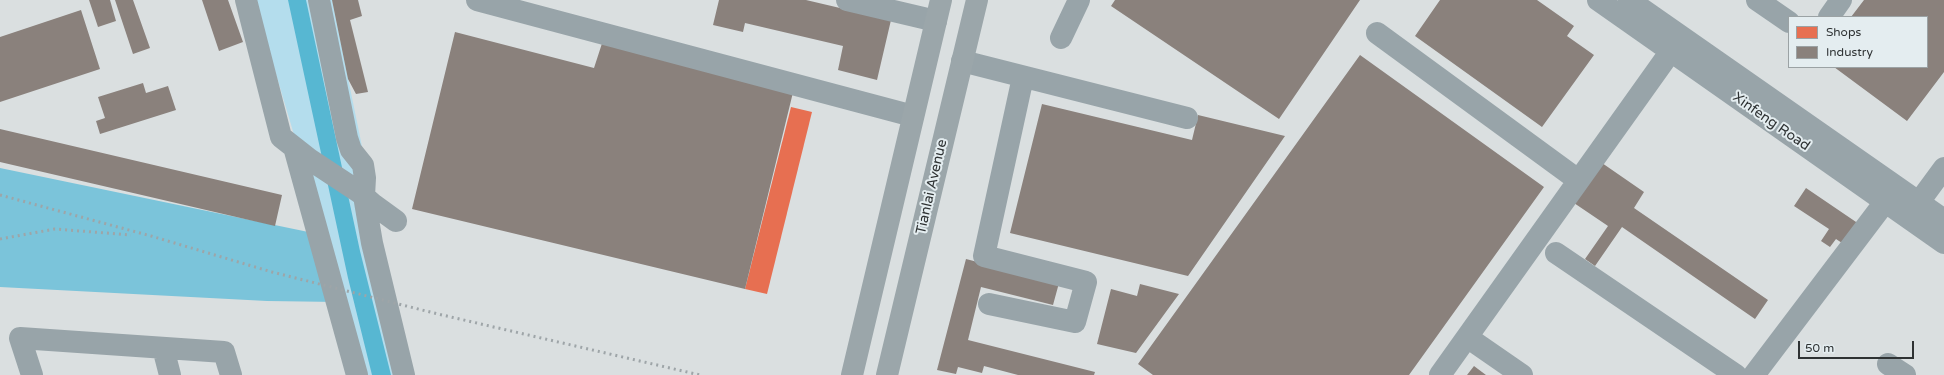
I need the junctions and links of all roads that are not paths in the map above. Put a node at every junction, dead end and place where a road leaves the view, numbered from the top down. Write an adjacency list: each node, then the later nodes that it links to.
1 (246, 0): 22 (street)
2 (319, 0): 25 (street)
3 (477, 0): 20 (street)
4 (847, 0): 12 (street)
5 (977, 0): 18 (main road, Tianlai Avenue)
6 (1079, 0): 16 (street)
7 (1598, 0): 17 (street, Xinfeng Road)
8 (1629, 0): 11 (street, Xinfeng Road)
9 (1756, 0): 14 (street)
10 (1841, 0): 13 (street)
11 (1653, 6): 27 (street, Xinfeng Road)
12 (938, 10): 20 (main road)
13 (1830, 16)
14 (1788, 21)
15 (1377, 33): 24 (street)
16 (1061, 38)
17 (1671, 51): 24 (street); 26 (street, Xinfeng Road)
18 (962, 61): 19 (street); 41 (main road, Tianlai Avenue)
19 (1023, 77): 21 (street); 32 (street)
20 (913, 116): 40 (main road)
21 (1187, 118)
22 (301, 153): 25 (street); 38 (street)
23 (1944, 168): 27 (street)
24 (1578, 180): 33 (street)
25 (362, 194): 29 (street); 39 (street)
26 (1885, 202): 30 (street, Xinfeng Road); 45 (street)
27 (1919, 202): 28 (street, Xinfeng Road)
28 (1944, 220)
29 (396, 221)
30 (1944, 243)
31 (1556, 254): 44 (street)
32 (989, 304)
33 (1467, 337): 42 (street); 43 (street)
34 (163, 348): 35 (street); 36 (street); 37 (street)
35 (32, 375)
36 (170, 375)
37 (231, 375)
38 (357, 375)
39 (404, 375)
40 (852, 375)
41 (887, 375)
42 (1440, 375)
43 (1522, 375)
44 (1736, 375)
45 (1754, 375)

